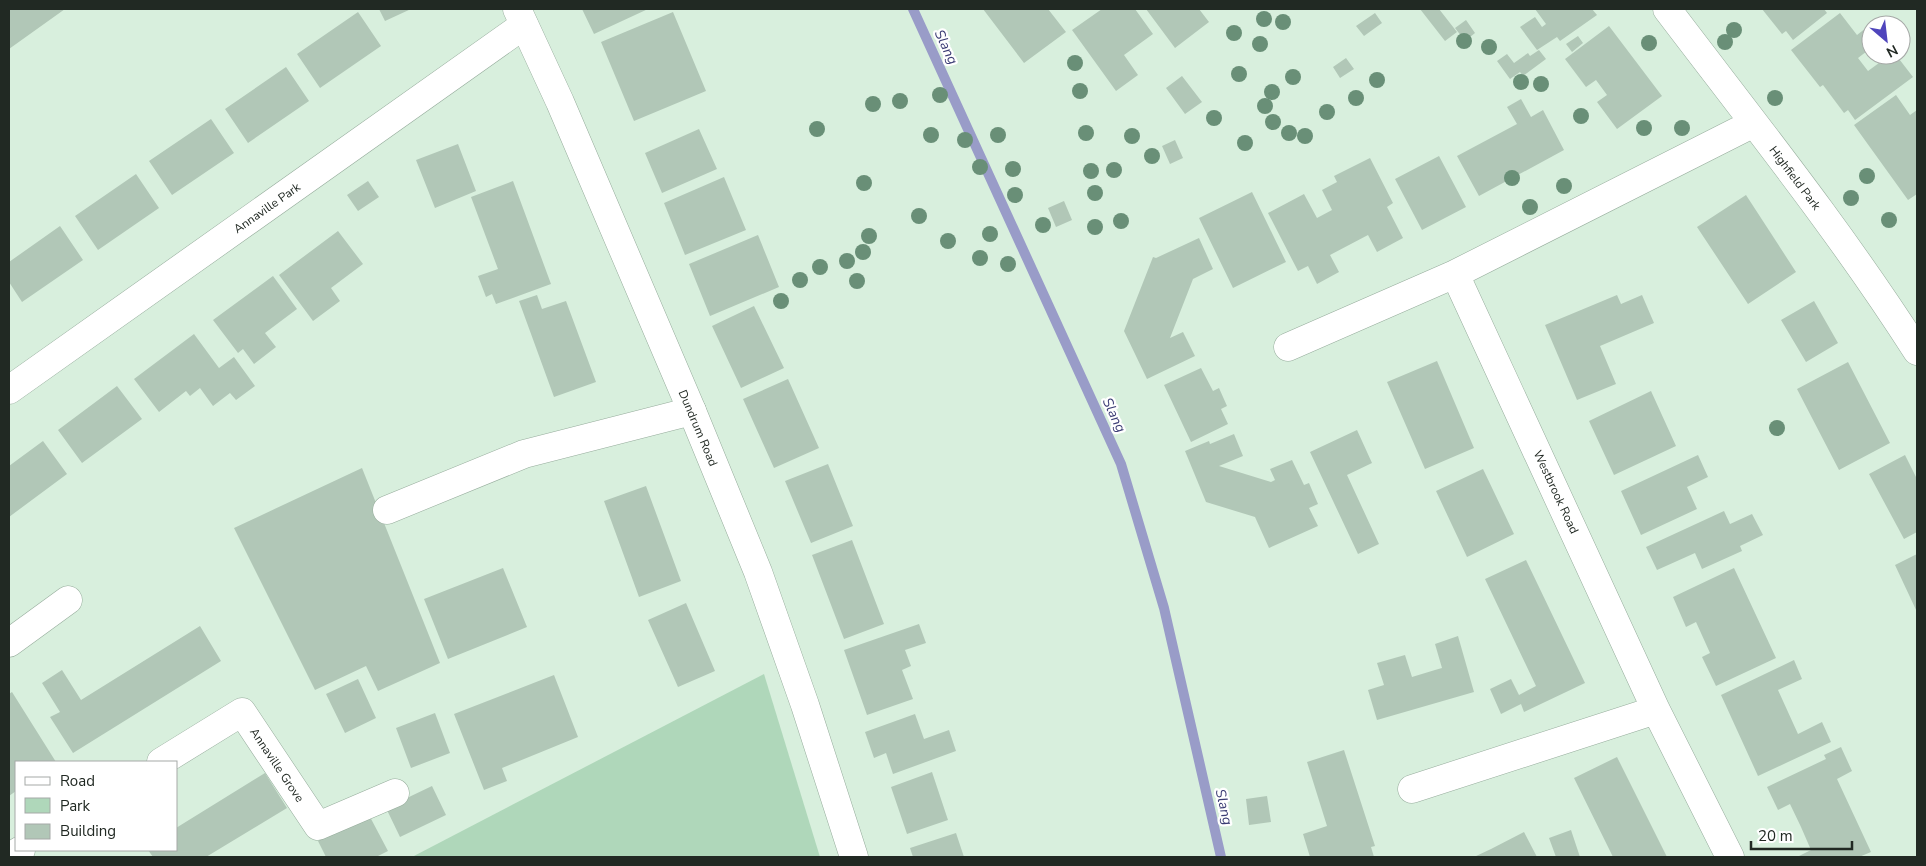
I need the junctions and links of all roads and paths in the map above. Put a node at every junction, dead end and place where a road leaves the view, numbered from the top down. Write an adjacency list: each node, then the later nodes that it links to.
1 (1667, 9): 3 (street, Highfield Park)
2 (521, 17): 7 (street, Annaville Park); 8 (street, Dundrum Road)
3 (1754, 123): 4 (street); 6 (street, Highfield Park)
4 (1455, 274): 5 (street); 12 (street, Westbrook Road)
5 (1288, 347)
6 (1917, 351)
7 (9, 390)
8 (692, 411): 9 (street); 16 (street, Dundrum Road)
9 (386, 510)
10 (68, 600): 11 (street)
11 (9, 643)
12 (1656, 710): 14 (street); 17 (street, Westbrook Road)
13 (164, 761): 15 (street, Annaville Grove)
14 (1412, 789)
15 (395, 792)
16 (854, 857)
17 (1730, 857)

